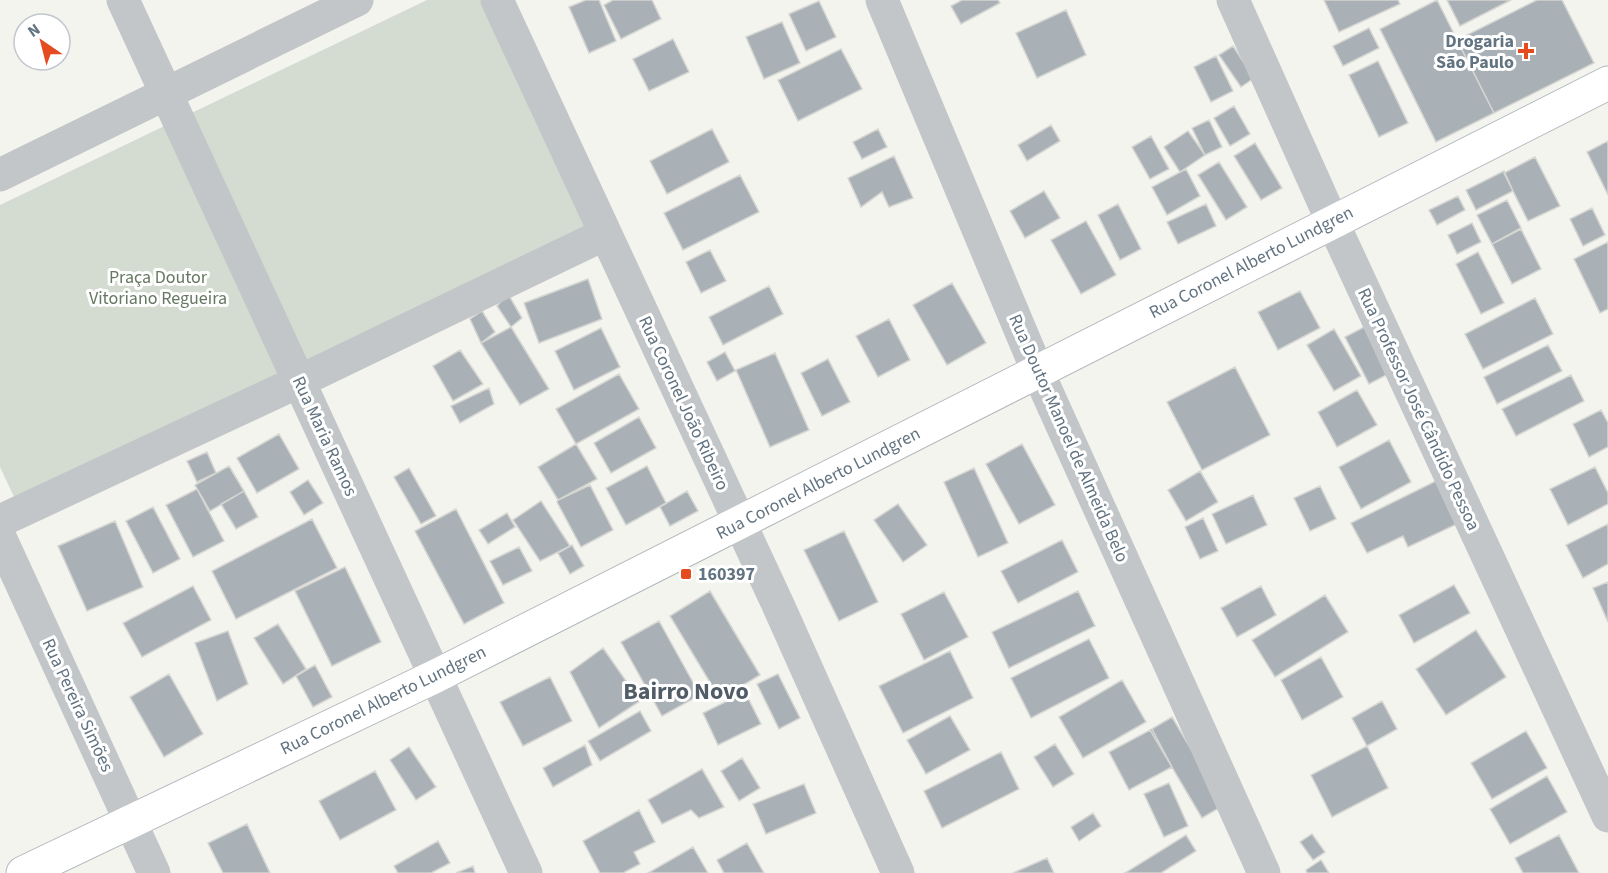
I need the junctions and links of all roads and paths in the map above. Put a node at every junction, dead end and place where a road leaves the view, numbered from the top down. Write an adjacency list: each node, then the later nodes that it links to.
1 (123, 0): 7 (street, Rua Maria Ramos)
2 (357, 0): 7 (street)
3 (498, 0): 10 (street, Rua Coronel João Ribeiro)
4 (882, 0): 11 (street, Rua Doutor Manoel de Almeida Belo)
5 (1233, 0): 9 (street, Rua Professor José Cândido Pessoa)
6 (1608, 83): 9 (street, Rua Coronel Alberto Lundgren)
7 (165, 93): 8 (street); 12 (street, Rua Maria Ramos)
8 (0, 176)
9 (1332, 221): 11 (street, Rua Coronel Alberto Lundgren); 17 (street, Rua Professor José Cândido Pessoa)
10 (605, 234): 12 (street); 14 (street, Rua Coronel João Ribeiro)
11 (1037, 370): 14 (street, Rua Coronel Alberto Lundgren); 23 (street, Rua Doutor Manoel de Almeida Belo)
12 (300, 381): 13 (street); 16 (street, Rua Maria Ramos)
13 (0, 521)
14 (741, 524): 16 (street, Rua Coronel Alberto Lundgren); 22 (street, Rua Coronel João Ribeiro)
15 (0, 537): 18 (street, Rua Pereira Simões)
16 (436, 676): 18 (street, Rua Coronel Alberto Lundgren); 21 (street, Rua Maria Ramos)
17 (1608, 816)
18 (131, 819): 19 (street, Rua Coronel Alberto Lundgren); 20 (street, Rua Pereira Simões)
19 (22, 873)
20 (154, 873)
21 (526, 873)
22 (898, 873)
23 (1264, 873)

